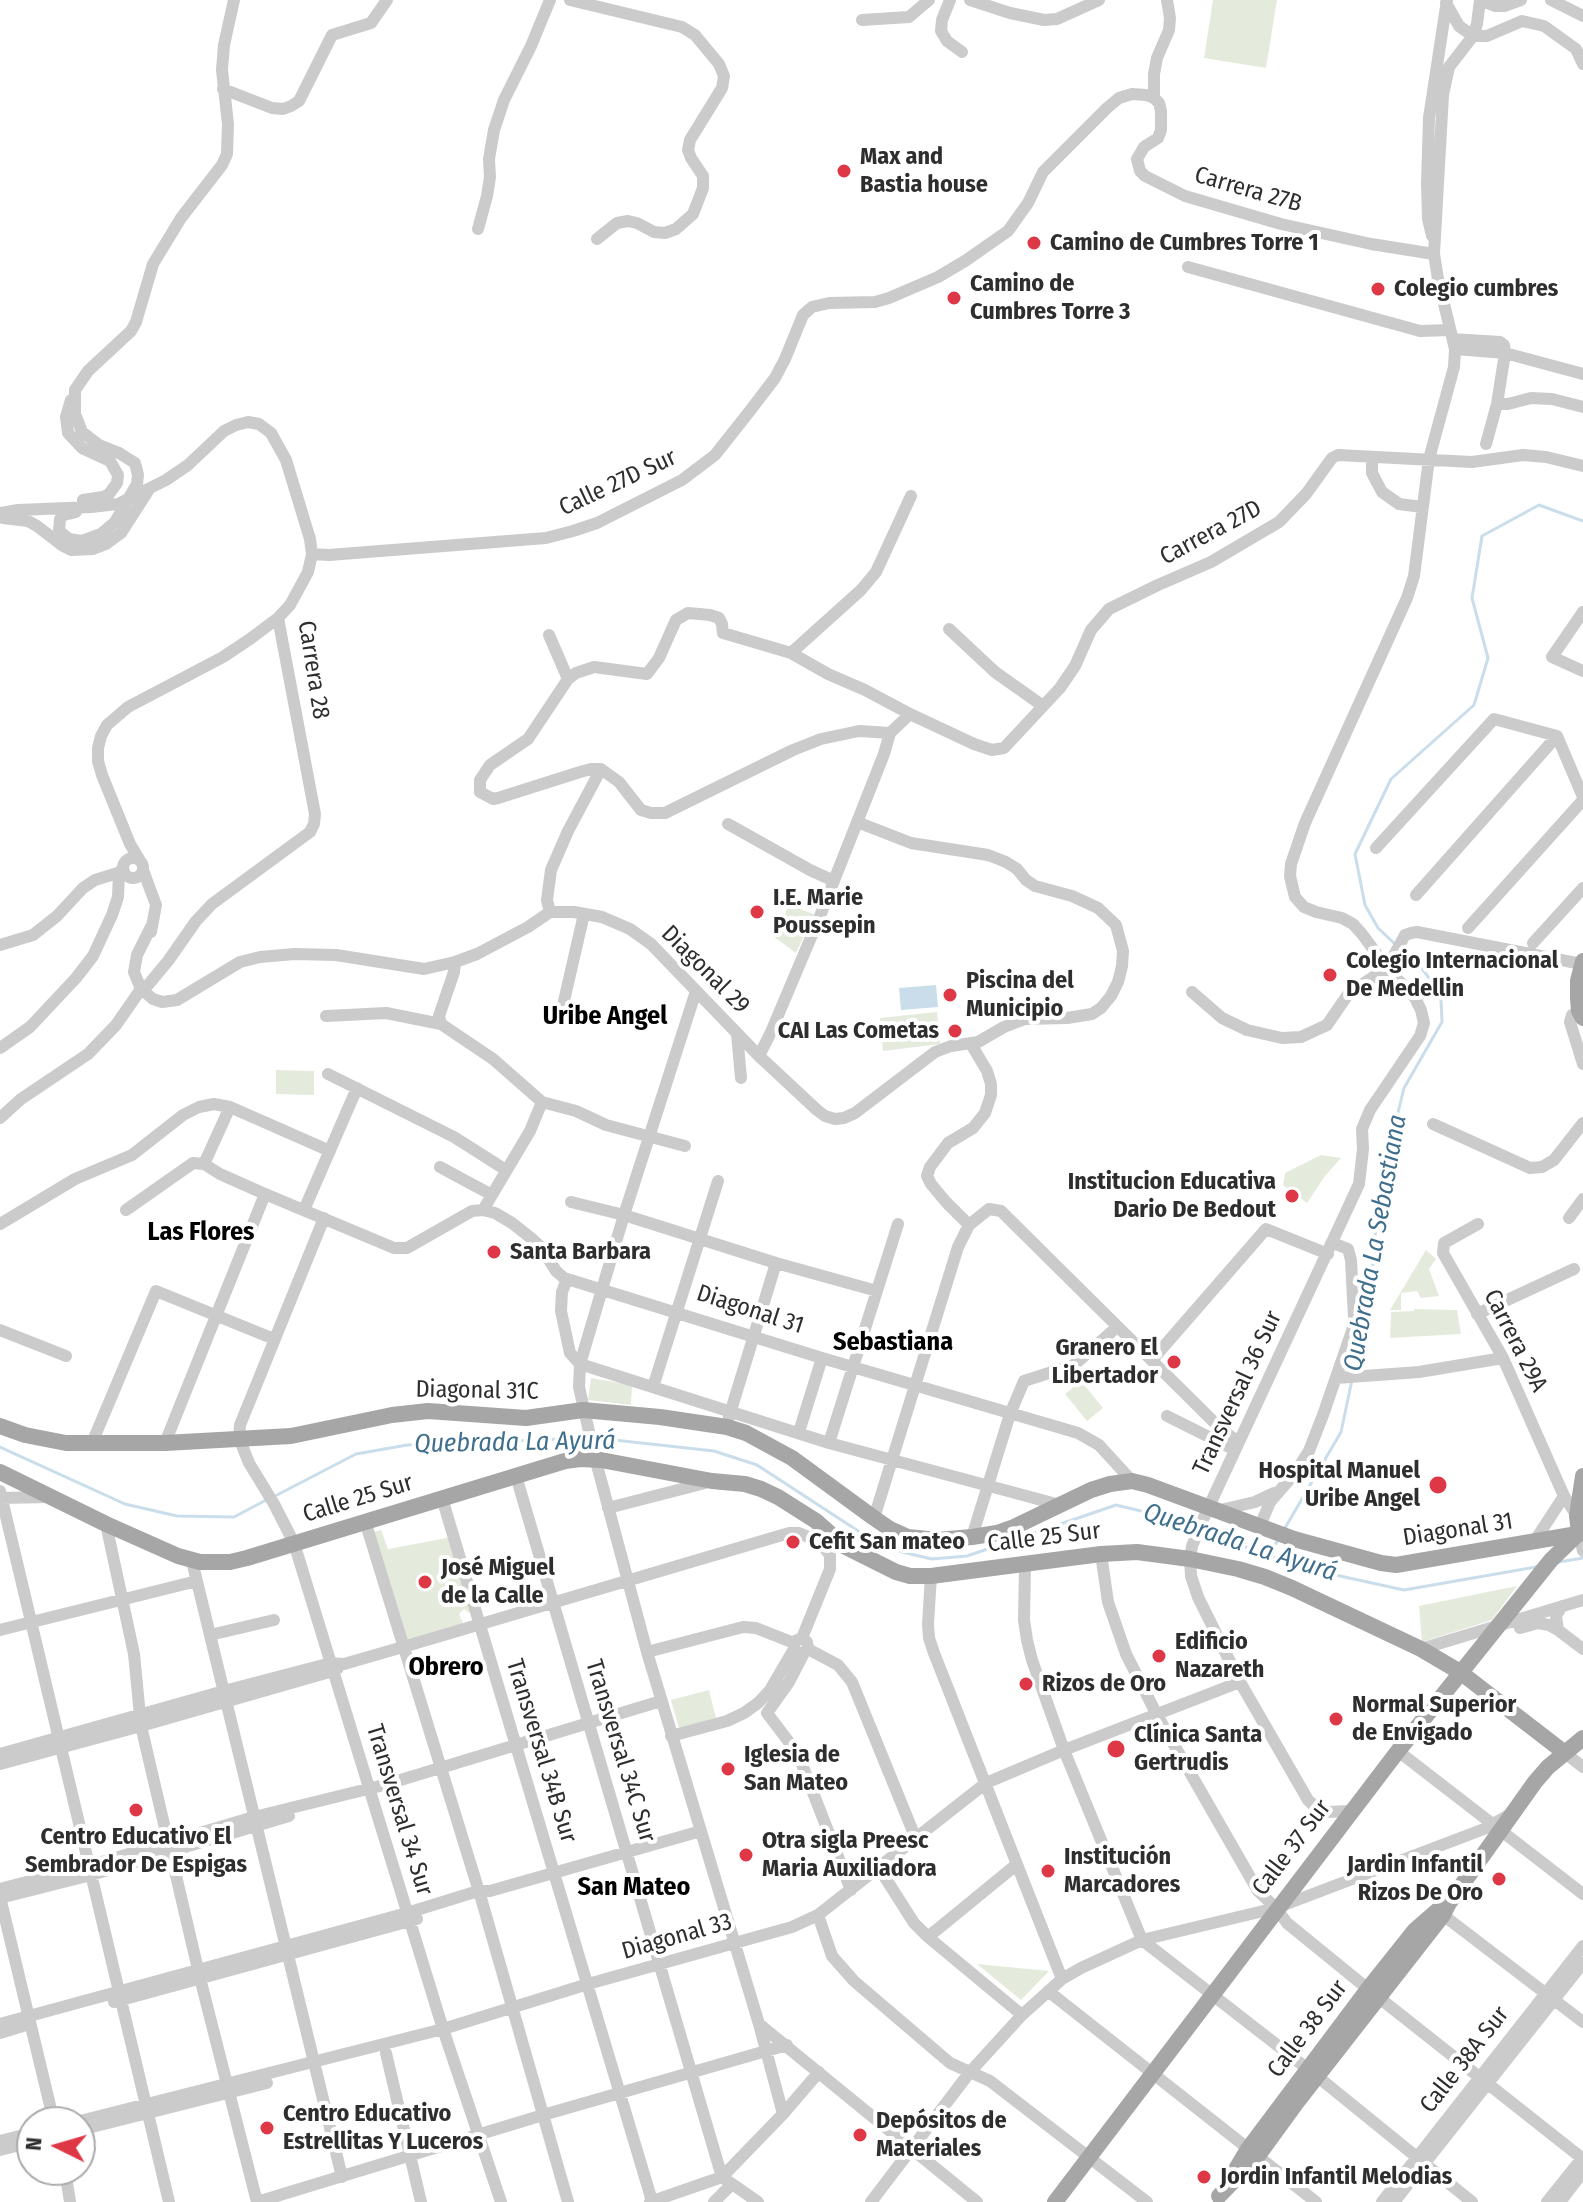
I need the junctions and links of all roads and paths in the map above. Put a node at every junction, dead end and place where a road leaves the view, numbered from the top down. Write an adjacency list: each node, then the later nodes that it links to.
1 (234, 0): 22 (street)
2 (387, 0): 22 (street)
3 (550, 0): 24 (street)
4 (570, 0): 16 (street)
5 (631, 0): 16 (street)
6 (929, 0): 18 (street)
7 (950, 0): 20 (street)
8 (970, 0): 15 (street)
9 (1099, 0): 15 (street)
10 (1167, 0): 23 (street)
11 (1480, 0): 12 (street); 19 (street)
12 (1521, 0)
13 (1551, 0): 17 (street)
14 (1446, 2): 19 (street); 26 (street)
15 (1079, 4)
16 (624, 13): 25 (street)
17 (1583, 16)
18 (862, 20)
19 (1473, 36): 21 (street); 26 (street)
20 (962, 52)
21 (1583, 64)
22 (223, 89): 31 (street)
23 (1154, 98): 26 (street, Carrera 27B); 48 (street, Calle 27D Sur)
24 (478, 229)
25 (597, 239)
26 (1434, 248): 28 (street)
27 (1188, 267): 28 (street)
28 (1453, 339): 29 (street); 36 (street)
29 (1505, 353): 30 (street); 32 (street)
30 (1583, 374)
31 (75, 390): 43 (street); 46 (street, bridge)
32 (1497, 404): 33 (street); 34 (street)
33 (1583, 407)
34 (1486, 444)
35 (1372, 457): 36 (street, Carrera 27D); 41 (street); 56 (street, Carrera 27D)
36 (1429, 459): 37 (street, Carrera 27D); 41 (street)
37 (1583, 466)
38 (150, 489): 40 (street); 47 (street); 48 (street)
39 (911, 496): 53 (street)
40 (107, 506): 42 (street); 46 (street)
41 (1422, 507): 76 (street)
42 (60, 508): 43 (street); 45 (street)
43 (18, 510): 44 (street)
44 (0, 516): 45 (street)
45 (47, 534): 47 (street)
46 (82, 541): 47 (street)
47 (60, 544)
48 (312, 554): 50 (street, Carrera 28)
49 (1583, 612): 54 (street)
50 (278, 618): 65 (street); 77 (street, Carrera 28)
51 (949, 629): 56 (street)
52 (549, 635): 55 (street)
53 (791, 653): 55 (street, Carrera 27D); 57 (street, Carrera 27D)
54 (1583, 671)
55 (568, 679): 60 (street)
56 (1043, 706): 57 (street, Carrera 27D)
57 (910, 714): 58 (street)
58 (890, 733): 60 (street); 62 (street)
59 (1557, 736): 61 (street); 64 (street); 68 (street)
60 (601, 769): 69 (street)
61 (1583, 799): 71 (street)
62 (857, 822): 66 (street); 85 (street, Diagonal 29)
63 (728, 824): 66 (street)
64 (1376, 848)
65 (132, 868): 73 (street); 77 (street); 86 (street)
66 (834, 881): 87 (street)
67 (1583, 888): 72 (street)
68 (1416, 895)
69 (550, 912): 70 (street, Diagonal 29); 74 (street)
70 (584, 914): 78 (street, Diagonal 29); 80 (street)
71 (1468, 928)
72 (1533, 943)
73 (0, 945)
74 (455, 962): 77 (street); 83 (street)
75 (1582, 962): 76 (street); 81 (main road)
76 (1388, 965): 79 (street); 119 (street, Transversal 36 Sur)
77 (144, 987): 94 (street)
78 (696, 991): 84 (street, Diagonal 29); 97 (street)
79 (1192, 992)
80 (561, 1014)
81 (1581, 1014): 88 (street)
82 (326, 1016): 83 (street)
83 (441, 1024): 92 (street)
84 (737, 1034): 87 (street, Diagonal 29); 90 (street)
85 (971, 1044): 87 (street, Diagonal 29); 117 (street)
86 (0, 1048)
87 (759, 1056)
88 (1583, 1064)
89 (328, 1074): 91 (street)
90 (741, 1078)
91 (357, 1088): 99 (street); 102 (street)
92 (542, 1102): 97 (street); 102 (street)
93 (230, 1107): 99 (street); 100 (street); 114 (street)
94 (0, 1118)
95 (1583, 1123): 96 (street)
96 (1433, 1124)
97 (648, 1135): 98 (street); 111 (street)
98 (685, 1146)
99 (330, 1151): 109 (street)
100 (204, 1164): 104 (street); 108 (street)
101 (440, 1167): 105 (street)
102 (506, 1170): 105 (street)
103 (718, 1181): 118 (street)
104 (265, 1194): 109 (street); 127 (street)
105 (492, 1195): 110 (street)
106 (1583, 1199): 113 (street)
107 (571, 1202): 111 (street)
108 (126, 1210)
109 (304, 1210): 112 (street)
110 (483, 1210): 112 (street); 122 (street)
111 (624, 1215): 118 (street); 123 (street)
112 (324, 1218): 131 (street)
113 (1569, 1218)
114 (0, 1224)
115 (898, 1224): 124 (street)
116 (1478, 1224): 126 (street, Carrera 29A)
117 (969, 1225): 128 (street); 139 (street)
118 (701, 1239): 120 (street); 125 (street)
119 (1330, 1248): 135 (street); 138 (street); 152 (street, Transversal 36 Sur)
120 (776, 1263): 124 (street); 130 (street)
121 (1574, 1269): 126 (street)
122 (567, 1279): 123 (street, Diagonal 31); 136 (street)
123 (601, 1290): 125 (street, Diagonal 31); 136 (street)
124 (877, 1291): 137 (street)
125 (677, 1312): 130 (street, Diagonal 31); 140 (street)
126 (1477, 1314): 134 (street, Carrera 29A)
127 (216, 1316): 131 (street); 149 (street); 150 (street)
128 (1117, 1327): 135 (street); 141 (street)
129 (0, 1330): 132 (street)
130 (754, 1337): 133 (street, Diagonal 31); 144 (street)
131 (274, 1339): 148 (street)
132 (66, 1356)
133 (822, 1358): 137 (street, Diagonal 31); 146 (street)
134 (1503, 1358): 138 (street); 163 (street, Carrera 29A)
135 (1152, 1360): 147 (street)
136 (580, 1364): 140 (street); 143 (street)
137 (853, 1367): 139 (street, Diagonal 31); 151 (street)
138 (1347, 1377): 161 (street)
139 (915, 1386): 141 (street, Diagonal 31); 154 (street)
140 (653, 1387): 144 (street)
141 (1010, 1414): 159 (street, Diagonal 31); 160 (street)
142 (1167, 1416): 147 (street)
143 (585, 1418): 144 (main road, Diagonal 31C); 148 (main road, Diagonal 31C); 153 (street)
144 (729, 1419): 146 (street); 170 (main road, Diagonal 31C)
145 (0, 1426): 149 (main road, Diagonal 31C)
146 (799, 1432): 151 (street)
147 (1222, 1437): 152 (street)
148 (239, 1438): 150 (main road, Diagonal 31C); 177 (street, Transversal 34 Sur)
149 (92, 1443): 150 (main road, Diagonal 31C)
150 (165, 1443)
151 (829, 1443): 154 (street)
152 (1237, 1446): 168 (street, Transversal 36 Sur)
153 (594, 1452): 156 (main road, Calle 25 Sur); 158 (main road, Calle 25 Sur); 167 (street)
154 (892, 1460): 160 (street); 170 (street)
155 (0, 1472): 164 (main road, Calle 25 Sur)
156 (516, 1476): 165 (main road, Calle 25 Sur); 187 (street, Transversal 34C Sur)
157 (1583, 1476): 169 (main road)
158 (712, 1481): 167 (street); 183 (main road, Calle 25 Sur)
159 (1132, 1481): 166 (main road, Diagonal 31C); 168 (main road, Diagonal 31)
160 (986, 1486): 166 (street); 175 (street)
161 (1278, 1491): 168 (street); 173 (street)
162 (1, 1496): 164 (street); 189 (street)
163 (1564, 1496): 169 (street, Carrera 29A); 176 (street)
164 (53, 1497): 172 (main road, Calle 25 Sur)
165 (442, 1498): 171 (main road, Calle 25 Sur); 192 (street, Transversal 34B Sur)
166 (1060, 1505): 175 (main road, Diagonal 31C)
167 (608, 1508): 184 (street)
168 (1212, 1509): 173 (main road, Diagonal 31); 179 (street, Transversal 36 Sur)
169 (1577, 1516): 174 (main road)
170 (874, 1518): 175 (main road, Diagonal 31C)
171 (365, 1521): 177 (main road, Calle 25 Sur); 198 (street)
172 (106, 1524): 182 (main road, Calle 25 Sur); 185 (street)
173 (1266, 1529): 176 (main road, Diagonal 31)
174 (1581, 1533): 176 (main road, Diagonal 31); 178 (street); 195 (main road, Calle 37 Sur)
175 (972, 1537)
176 (1534, 1542)
177 (294, 1543): 182 (main road, Calle 25 Sur); 202 (street, Transversal 34 Sur)
178 (1583, 1551)
179 (1191, 1553): 180 (main road, Calle 25 Sur); 199 (main road, Calle 25 Sur); 204 (street)
180 (1101, 1554): 181 (main road, Calle 25 Sur); 207 (street)
181 (1025, 1565): 183 (main road, Calle 25 Sur); 214 (street)
182 (195, 1572): 185 (street); 196 (street)
183 (931, 1576): 221 (street)
184 (627, 1580): 187 (street); 197 (street); 201 (street)
185 (123, 1598): 189 (street); 208 (street)
186 (1583, 1600): 188 (street)
187 (553, 1603): 192 (street); 209 (street, Transversal 34C Sur)
188 (1562, 1606): 194 (street); 195 (street)
189 (30, 1619): 191 (street); 193 (street); 212 (street)
190 (274, 1620): 196 (street)
191 (0, 1623)
192 (480, 1625): 198 (street); 213 (street, Transversal 34B Sur)
193 (0, 1630)
194 (1558, 1630): 195 (street); 200 (street)
195 (1491, 1634): 199 (street); 203 (main road, Calle 37 Sur)
196 (210, 1635): 205 (street)
197 (800, 1646): 201 (street); 210 (street); 227 (street); 235 (street)
198 (403, 1647): 202 (street); 220 (street)
199 (1421, 1649): 203 (main road, Calle 25 Sur)
200 (1583, 1649)
201 (647, 1652): 206 (street)
202 (336, 1666): 205 (street); 222 (street, Transversal 34 Sur)
203 (1460, 1672): 215 (main road, Calle 37 Sur); 216 (main road, Calle 25 Sur)
204 (1240, 1682): 207 (street, Diagonal 33); 223 (street)
205 (225, 1696): 208 (street); 224 (street)
206 (661, 1701): 209 (street); 210 (street)
207 (1157, 1715): 214 (street, Diagonal 33); 239 (street)
208 (140, 1721): 212 (street); 228 (street)
209 (589, 1722): 213 (street); 229 (street, Transversal 34C Sur)
210 (671, 1736): 226 (street)
211 (1583, 1738): 216 (main road, Calle 38 Sur)
212 (59, 1744): 217 (street); 218 (street); 232 (street)
213 (516, 1745): 220 (street); 233 (street, Transversal 34B Sur)
214 (1064, 1750): 221 (street, Diagonal 33); 244 (street)
215 (1398, 1751): 223 (main road, Calle 37 Sur); 225 (street)
216 (1565, 1753): 219 (street); 225 (main road, Calle 38 Sur)
217 (0, 1754)
218 (0, 1764)
219 (1583, 1767)
220 (441, 1768): 222 (street); 236 (street)
221 (986, 1783): 227 (street, Diagonal 33); 230 (street)
222 (370, 1790): 224 (street); 242 (street, Transversal 34 Sur)
223 (1350, 1811): 239 (main road, Calle 37 Sur)
224 (255, 1822): 228 (street); 247 (street)
225 (1497, 1829): 237 (street); 239 (street); 240 (main road, Calle 38 Sur)
226 (701, 1831): 229 (street); 245 (street)
227 (916, 1839): 231 (street, Diagonal 33)
228 (169, 1846): 232 (street); 250 (street)
229 (627, 1851): 233 (street); 249 (street, Transversal 34C Sur)
230 (1016, 1865): 243 (street); 251 (street)
231 (879, 1868): 235 (street, Diagonal 33); 243 (street)
232 (90, 1871): 234 (street); 238 (street); 255 (street)
233 (554, 1872): 236 (street); 252 (street, Transversal 34B Sur)
234 (0, 1889)
235 (851, 1890): 241 (street, Diagonal 33)
236 (483, 1893): 242 (street); 258 (street)
237 (1583, 1894)
238 (0, 1898): 260 (street)
239 (1276, 1908): 244 (street); 254 (street); 256 (main road, Calle 37 Sur)
240 (1446, 1909): 254 (main road, Calle 38 Sur); 257 (street)
241 (818, 1915): 245 (street, Diagonal 33); 272 (street)
242 (408, 1917): 247 (street); 264 (street, Transversal 34 Sur)
243 (928, 1937): 259 (street)
244 (1142, 1940): 251 (street); 256 (street)
245 (735, 1944): 249 (street, Diagonal 33); 263 (street)
246 (1583, 1946): 257 (street, Calle 38A Sur)
247 (287, 1950): 250 (street); 269 (street)
248 (1583, 1963): 257 (street, Calle 38A Sur)
249 (661, 1965): 252 (street, Diagonal 33); 270 (street, Transversal 34C Sur)
250 (199, 1974): 255 (street); 276 (street)
251 (1062, 1979): 253 (street)
252 (588, 1984): 258 (street, Diagonal 33); 277 (street, Transversal 34B Sur)
253 (1048, 1991): 259 (street); 273 (street)
254 (1373, 1993): 274 (main road, Calle 38 Sur); 275 (street)
255 (119, 1996): 260 (street); 279 (street)
256 (1212, 1996): 273 (main road, Calle 37 Sur); 274 (street)
257 (1550, 1996): 261 (street); 275 (street, Calle 38A Sur)
258 (513, 2007): 264 (street, Diagonal 33); 281 (street)
259 (1022, 2015): 272 (street)
260 (29, 2020): 262 (street); 265 (street); 278 (street)
261 (1583, 2022)
262 (0, 2024)
263 (759, 2024): 266 (street); 267 (street)
264 (444, 2032): 268 (street, Diagonal 33); 269 (street, Diagonal 33); 284 (street, Transversal 34 Sur)
265 (0, 2033)
266 (787, 2045): 267 (street); 271 (street)
267 (766, 2051): 270 (street); 280 (street)
268 (386, 2053): 269 (street, Diagonal 33); 287 (street)
269 (315, 2066): 276 (street, Diagonal 33); 292 (street)
270 (692, 2072): 277 (street); 293 (street, Transversal 34C Sur)
271 (819, 2072): 280 (street); 285 (street)
272 (970, 2072): 285 (street); 288 (street)
273 (1153, 2073): 286 (street); 288 (main road, Calle 37 Sur)
274 (1313, 2073): 286 (main road, Calle 38 Sur); 290 (street)
275 (1483, 2080): 289 (street); 290 (street, Calle 38A Sur)
276 (228, 2088): 279 (street, Diagonal 33); 297 (street)
277 (621, 2093): 281 (street); 301 (street, Transversal 34B Sur)
278 (50, 2106)
279 (146, 2109): 282 (street, Diagonal 33); 283 (street, Diagonal 33); 296 (street)
280 (783, 2114): 293 (street)
281 (543, 2115): 284 (street); 300 (street)
282 (96, 2118)
283 (96, 2125)
284 (479, 2135): 287 (street); 299 (street, Transversal 34 Sur)
285 (910, 2149): 304 (street); 305 (street)
286 (1253, 2153): 295 (main road, Calle 38 Sur); 308 (street)
287 (410, 2157): 292 (street); 298 (street)
288 (1089, 2158): 306 (main road, Calle 37 Sur); 307 (street)
289 (1583, 2158): 312 (street)
290 (1421, 2160): 309 (street, Calle 38A Sur); 310 (street, Calle 38A Sur); 311 (street)
291 (1583, 2172): 313 (street)
292 (342, 2177): 297 (street)
293 (727, 2181): 294 (street); 302 (street); 303 (street)
294 (707, 2183): 301 (street); 302 (street)
295 (1217, 2199)
296 (169, 2202)
297 (257, 2202)
298 (421, 2202)
299 (501, 2202)
300 (568, 2202)
301 (651, 2202)
302 (712, 2202)
303 (758, 2202)
304 (871, 2202)
305 (977, 2202)
306 (1055, 2202)
307 (1147, 2202)
308 (1316, 2202)
309 (1382, 2202)
310 (1394, 2202)
311 (1472, 2202)
312 (1547, 2202)
313 (1560, 2202)

